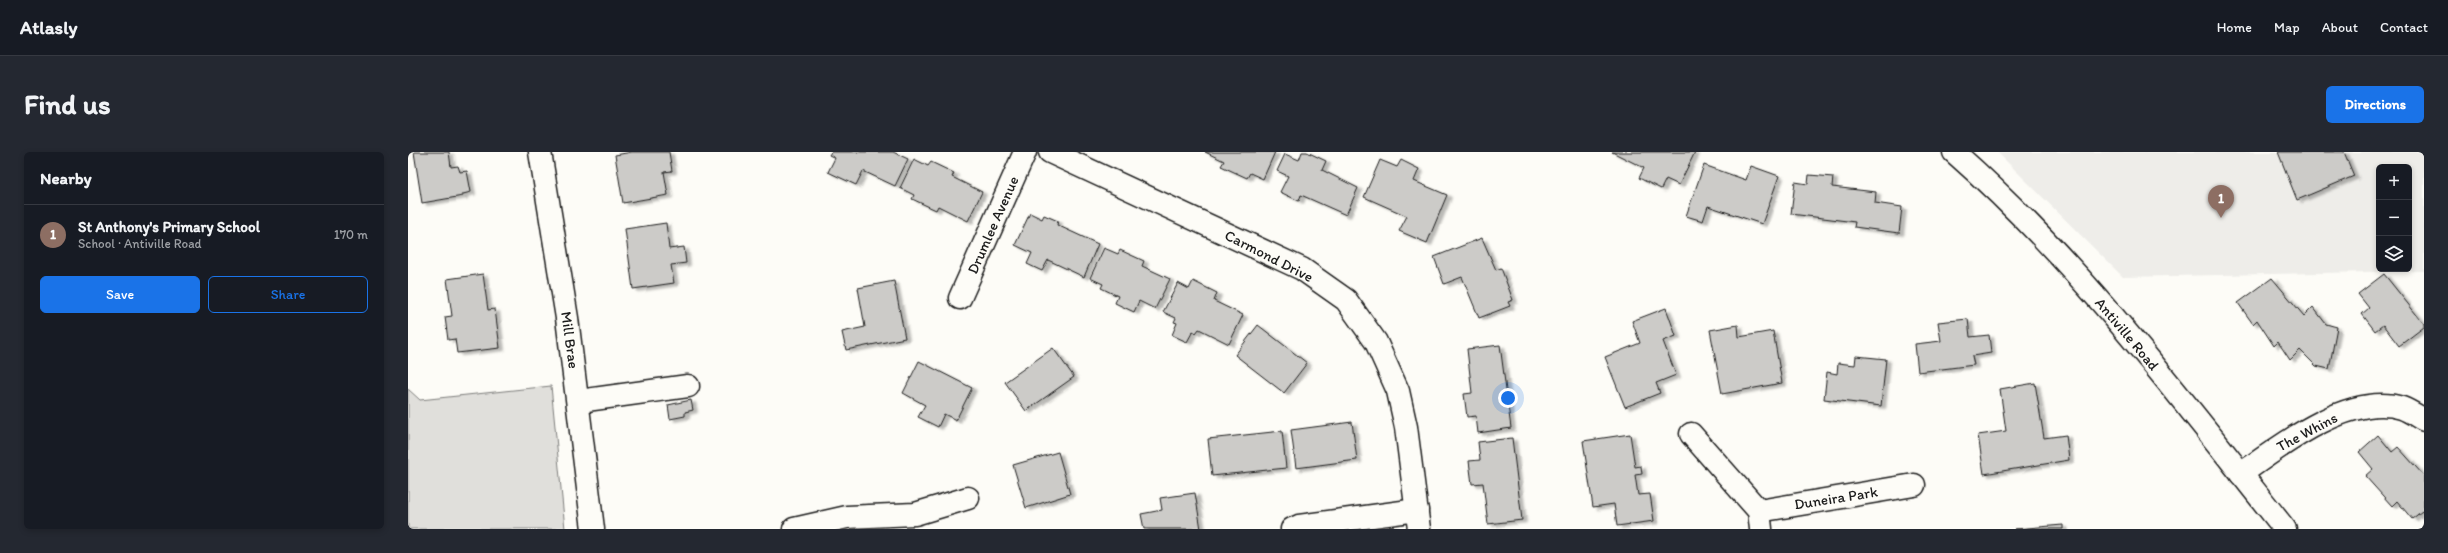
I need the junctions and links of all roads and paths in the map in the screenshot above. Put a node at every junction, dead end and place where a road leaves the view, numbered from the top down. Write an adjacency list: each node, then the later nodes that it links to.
1 (540, 152): 7 (street, Mill Brae)
2 (1025, 152): 5 (street, Drumlee Avenue)
3 (1050, 152): 13 (street, Carmond Drive)
4 (1954, 152): 10 (street, Antiville Road)
5 (960, 298)
6 (688, 386): 7 (street)
7 (579, 401): 15 (street, Mill Brae)
8 (2424, 420): 10 (street, The Whins)
9 (1691, 434): 14 (street, Duneira Park)
10 (2241, 474): 18 (street, Antiville Road)
11 (1914, 485): 14 (street, Duneira Park)
12 (968, 498): 16 (street)
13 (1418, 519): 17 (street, Carmond Drive)
14 (1760, 520)
15 (593, 529)
16 (794, 529)
17 (1292, 529)
18 (2285, 529)

